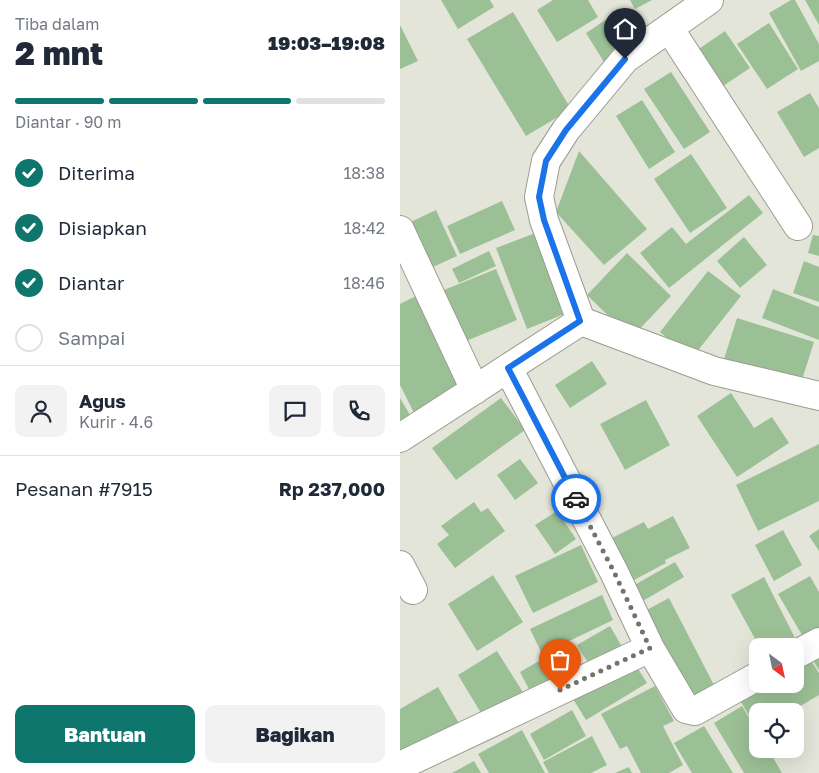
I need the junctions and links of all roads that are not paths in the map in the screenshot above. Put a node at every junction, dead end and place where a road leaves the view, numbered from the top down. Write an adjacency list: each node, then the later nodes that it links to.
1 (709, 0): 2 (street)
2 (669, 28): 3 (street); 5 (street)
3 (798, 226)
4 (400, 230): 7 (street)
5 (580, 321): 6 (street); 8 (street)
6 (508, 368): 7 (street); 13 (street)
7 (475, 390): 9 (street)
8 (819, 396)
9 (400, 438)
10 (400, 566): 11 (street)
11 (413, 590)
12 (819, 642): 14 (street)
13 (650, 648): 15 (street); 16 (street)
14 (804, 650)
15 (749, 681)
16 (400, 766)

